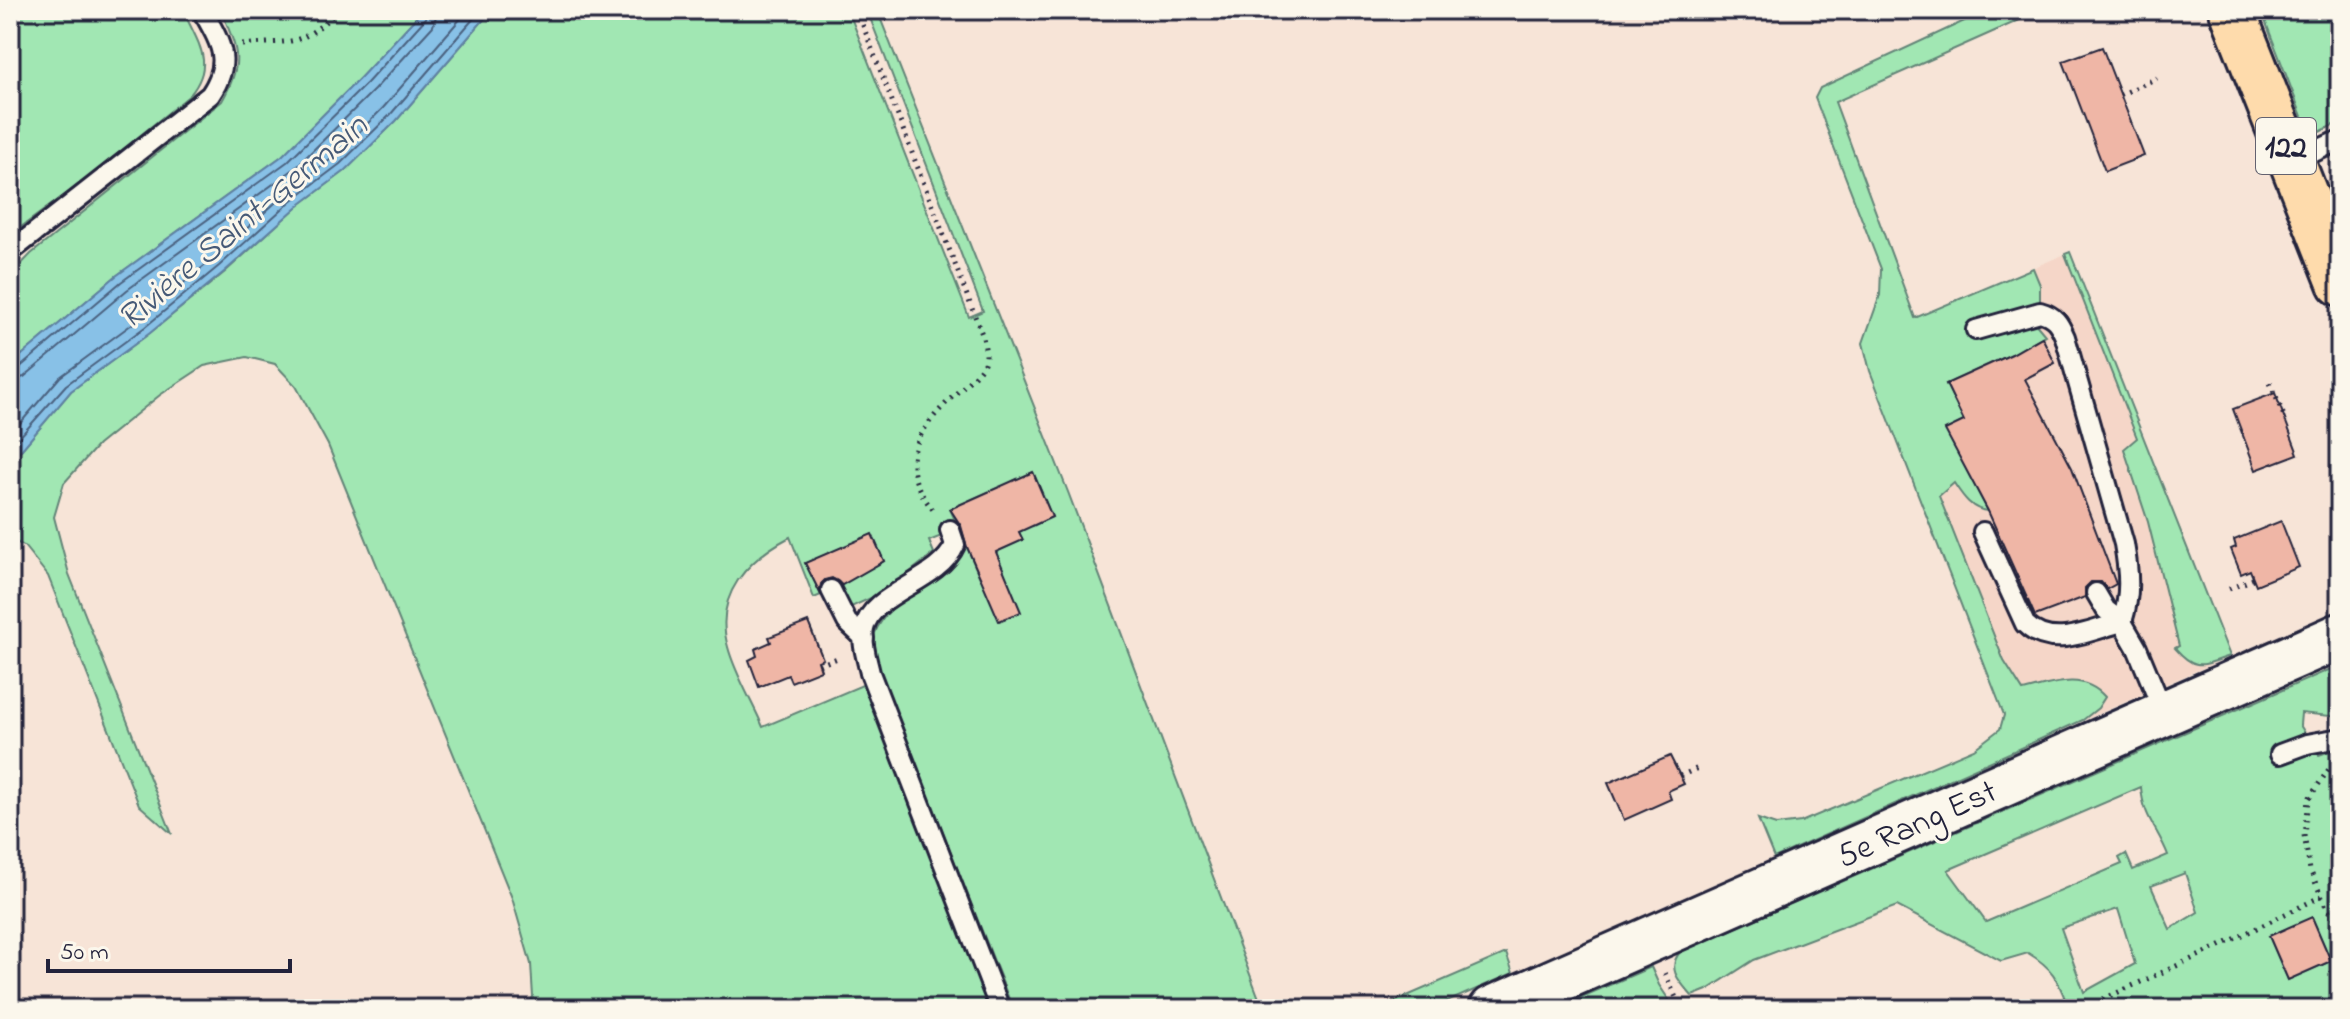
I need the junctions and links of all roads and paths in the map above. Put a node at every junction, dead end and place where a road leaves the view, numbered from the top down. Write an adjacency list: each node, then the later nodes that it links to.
1 (202, 10): 5 (lane)
2 (338, 10): 5 (path)
3 (857, 10): 15 (path)
4 (2232, 10): 9 (main road, 122)
5 (220, 48): 10 (lane)
6 (2157, 78): 7 (path)
7 (2120, 95)
8 (2333, 143): 9 (lane)
9 (2292, 162): 11 (main road, 122)
10 (10, 252)
11 (2340, 283)
12 (1976, 330): 21 (lane)
13 (2270, 383): 14 (path)
14 (2284, 416)
15 (950, 530): 23 (lane)
16 (1983, 532): 21 (lane)
17 (2253, 579): 18 (path)
18 (2229, 589)
19 (831, 590): 23 (lane)
20 (2096, 593): 21 (lane)
21 (2122, 622): 24 (lane)
22 (2340, 636): 24 (street, 5e Rang Est)
23 (864, 638): 32 (lane)
24 (2164, 713): 33 (street, 5e Rang Est)
25 (2340, 738): 26 (lane)
26 (2280, 754)
27 (2336, 759): 30 (path)
28 (1698, 768): 29 (path)
29 (1680, 776)
30 (2322, 896): 31 (path); 34 (path)
31 (2340, 925)
32 (1000, 1009)
33 (1492, 1009)
34 (2081, 1009)

